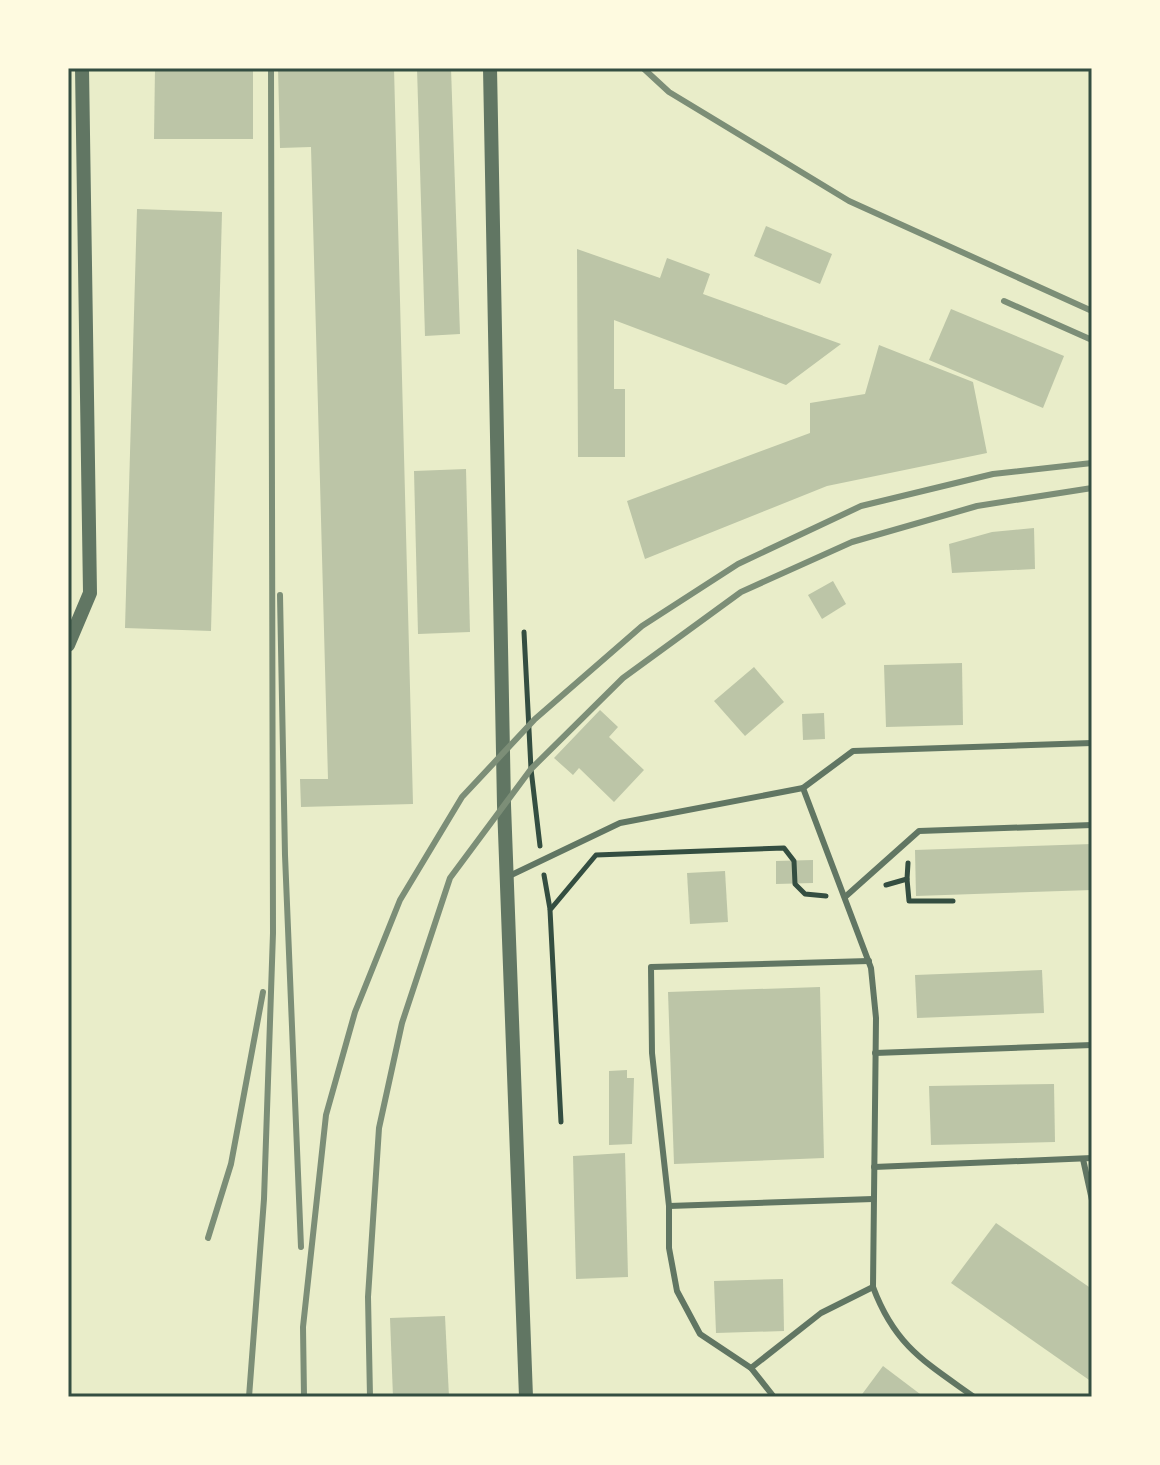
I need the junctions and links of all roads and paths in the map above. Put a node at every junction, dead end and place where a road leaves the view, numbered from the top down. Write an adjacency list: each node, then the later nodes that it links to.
1 (82, 68): 3 (street)
2 (490, 68): 9 (street)
3 (68, 645)
4 (1092, 743): 5 (lane)
5 (803, 788): 8 (lane); 12 (lane)
6 (1092, 825): 12 (lane)
7 (909, 856): 10 (path)
8 (542, 860): 9 (lane); 14 (path)
9 (507, 877): 27 (street)
10 (907, 879): 11 (path); 13 (path)
11 (882, 886)
12 (845, 897): 14 (path); 15 (lane)
13 (953, 901)
14 (550, 910): 18 (path)
15 (869, 961): 17 (lane); 24 (lane)
16 (1092, 1045): 17 (lane)
17 (875, 1053): 21 (lane)
18 (561, 1122)
19 (1092, 1158): 20 (lane)
20 (1083, 1159): 21 (lane); 23 (lane)
21 (874, 1167): 22 (lane)
22 (873, 1199): 24 (lane); 25 (lane)
23 (1092, 1200)
24 (669, 1206): 26 (lane)
25 (873, 1287): 26 (lane); 29 (lane)
26 (751, 1368): 28 (lane)
27 (526, 1397)
28 (774, 1397)
29 (974, 1397)

